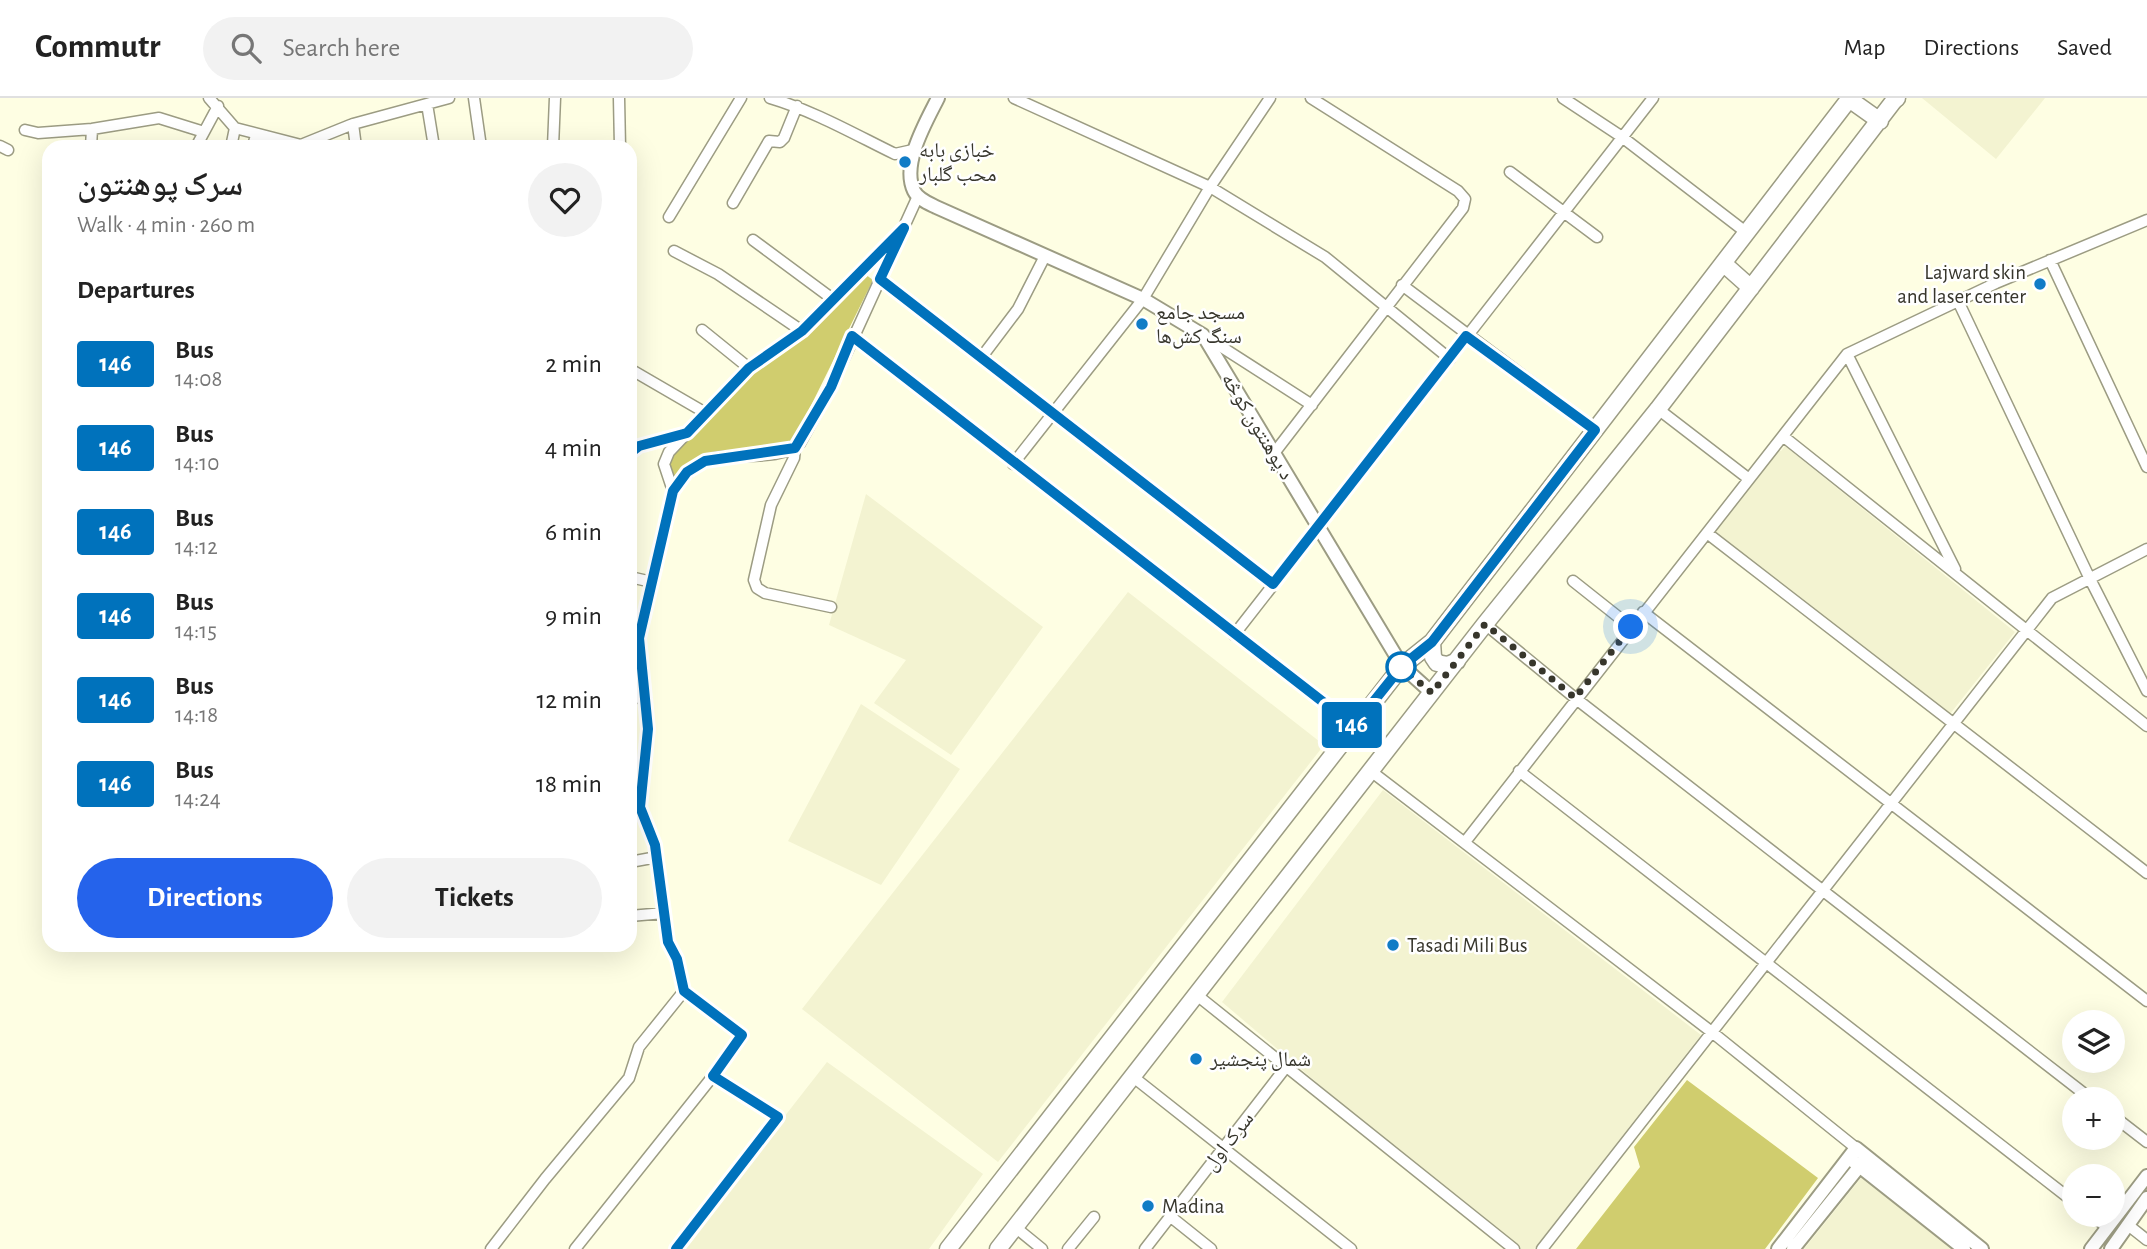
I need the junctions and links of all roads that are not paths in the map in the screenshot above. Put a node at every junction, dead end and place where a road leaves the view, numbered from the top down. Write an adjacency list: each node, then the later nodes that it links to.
1 (209, 98): 17 (street)
2 (449, 98): 16 (street)
3 (474, 98): 35 (street)
4 (555, 98): 36 (street)
5 (619, 98): 37 (street)
6 (741, 98): 44 (street)
7 (770, 98): 18 (street)
8 (938, 98): 38 (street)
9 (1014, 98): 40 (street)
10 (1270, 98): 40 (street)
11 (1311, 98): 55 (street)
12 (1563, 98): 26 (street)
13 (1653, 98): 26 (street)
14 (1849, 98): 19 (main road); 47 (main road)
15 (1896, 98): 19 (main road)
16 (427, 104): 20 (street); 34 (street)
17 (218, 106): 21 (street); 24 (street)
18 (797, 106): 38 (street); 42 (street)
19 (1880, 121): 56 (main road)
20 (353, 124): 32 (street); 33 (street)
21 (235, 128): 25 (street); 29 (street)
22 (92, 129): 23 (street); 24 (street); 27 (street)
23 (25, 130)
24 (204, 132): 28 (street)
25 (256, 134): 30 (street); 31 (street)
26 (1622, 137): 43 (street); 47 (street)
27 (91, 140)
28 (200, 140)
29 (232, 140)
30 (255, 140)
31 (281, 140)
32 (313, 140)
33 (355, 140)
34 (433, 140)
35 (480, 140)
36 (553, 140)
37 (620, 140)
38 (913, 150): 41 (street)
39 (1510, 172): 43 (street)
40 (1210, 187): 57 (street); 60 (street)
41 (918, 197): 46 (street); 51 (street, د پوهنتون کوڅه)
42 (733, 203)
43 (1564, 213): 48 (street); 65 (street)
44 (669, 217)
45 (2147, 220): 52 (street)
46 (904, 228): 54 (street); 58 (street)
47 (1747, 233): 53 (main road)
48 (1597, 237)
49 (753, 240): 58 (street)
50 (674, 251): 62 (street)
51 (1045, 256): 57 (street, د پوهنتون کوڅه); 67 (street)
52 (2050, 260): 59 (street); 82 (street)
53 (1723, 263): 56 (main road); 75 (main road)
54 (880, 279): 64 (street); 67 (street)
55 (1402, 285): 60 (street); 65 (street)
56 (1751, 288): 72 (main road)
57 (1143, 299): 63 (street, د پوهنتون کوڅه); 74 (street)
58 (834, 300): 62 (street)
59 (1958, 301): 66 (street); 89 (street)
60 (1386, 309): 68 (street); 71 (street)
61 (702, 330): 69 (street)
62 (802, 331): 69 (street)
63 (1203, 335): 71 (street); 80 (street, د پوهنتون کوڅه)
64 (852, 336): 79 (street); 81 (street)
65 (1466, 336): 68 (street); 75 (street)
66 (1847, 354): 77 (street); 88 (street)
67 (981, 358): 74 (street)
68 (1450, 359): 85 (street)
69 (749, 368): 73 (street)
70 (637, 373): 73 (street)
71 (1312, 405): 80 (street)
72 (1658, 409): 83 (street); 96 (main road)
73 (704, 412): 76 (street)
74 (1054, 412): 81 (street); 93 (street)
75 (1595, 430): 101 (main road)
76 (687, 433): 78 (street); 84 (street)
77 (1784, 437): 83 (street); 88 (street)
78 (637, 448)
79 (794, 453): 84 (street); 94 (street)
80 (1275, 453): 85 (street, د پوهنتون کوڅه)
81 (1013, 464): 100 (street)
82 (2147, 467)
83 (1749, 480): 86 (street)
84 (673, 491): 92 (street)
85 (1318, 526): 93 (street); 104 (street, د پوهنتون کوڅه)
86 (1707, 533): 95 (street); 110 (street)
87 (2147, 549): 89 (street)
88 (1957, 574): 99 (street)
89 (2089, 577): 99 (street); 105 (street)
90 (637, 579): 92 (street)
91 (1573, 581): 97 (street)
92 (652, 582): 98 (street)
93 (1273, 584): 100 (street)
94 (831, 607)
95 (1643, 612): 97 (street); 117 (street)
96 (1485, 624): 103 (main road); 108 (street)
97 (1631, 627): 108 (street)
98 (637, 631)
99 (2025, 631): 110 (street); 112 (street)
100 (1234, 635): 111 (street)
101 (1432, 642): 103 (main road); 104 (main road)
102 (637, 648): 109 (street)
103 (1457, 660): 106 (main road)
104 (1402, 666): 106 (street, د پوهنتون کوڅه); 111 (main road)
105 (2147, 691)
106 (1432, 693): 114 (main road)
107 (637, 697): 109 (street)
108 (1575, 698): 113 (street); 122 (street)
109 (646, 699): 115 (street)
110 (1952, 724): 117 (street); 121 (street)
111 (1354, 726): 153 (main road)
112 (2147, 726)
113 (1519, 771): 118 (street); 125 (street)
114 (1372, 772): 118 (street); 127 (main road)
115 (637, 776)
116 (637, 793): 119 (street)
117 (1891, 803): 122 (street); 128 (street)
118 (1465, 842): 129 (street)
119 (657, 857): 120 (street); 123 (street)
120 (637, 861)
121 (2147, 873)
122 (1822, 891): 125 (street); 133 (street)
123 (664, 913): 124 (street); 126 (street)
124 (637, 915)
125 (1765, 965): 129 (street); 140 (street)
126 (684, 991): 131 (street); 151 (street)
127 (1198, 996): 130 (street); 132 (main road)
128 (2147, 1002)
129 (1713, 1033): 137 (street); 161 (street)
130 (1286, 1067): 136 (street, سرک‌ اول); 160 (street)
131 (713, 1076): 149 (street); 152 (street)
132 (1132, 1076): 136 (street); 146 (main road)
133 (2075, 1087)
134 (2125, 1125): 135 (street)
135 (2147, 1142)
136 (1221, 1148): 144 (street, سرک‌ اول); 159 (street)
137 (1852, 1153): 138 (street); 162 (street)
138 (1863, 1162): 150 (street); 163 (street)
139 (2147, 1175): 142 (street)
140 (2062, 1193)
141 (2147, 1198): 145 (street)
142 (2125, 1204)
143 (1094, 1217): 156 (street)
144 (1171, 1217): 157 (street, سرک‌ اول); 158 (street)
145 (2128, 1225): 148 (street); 165 (street)
146 (1015, 1227): 154 (main road); 155 (street)
147 (2107, 1227): 164 (street)
148 (2147, 1240)
149 (580, 1247)
150 (1973, 1248)
151 (491, 1249)
152 (676, 1249)
153 (948, 1249)
154 (998, 1249)
155 (1042, 1249)
156 (1068, 1249)
157 (1145, 1249)
158 (1211, 1249)
159 (1351, 1249)
160 (1514, 1249)
161 (1542, 1249)
162 (1778, 1249)
163 (1793, 1249)
164 (2091, 1249)
165 (2110, 1249)

